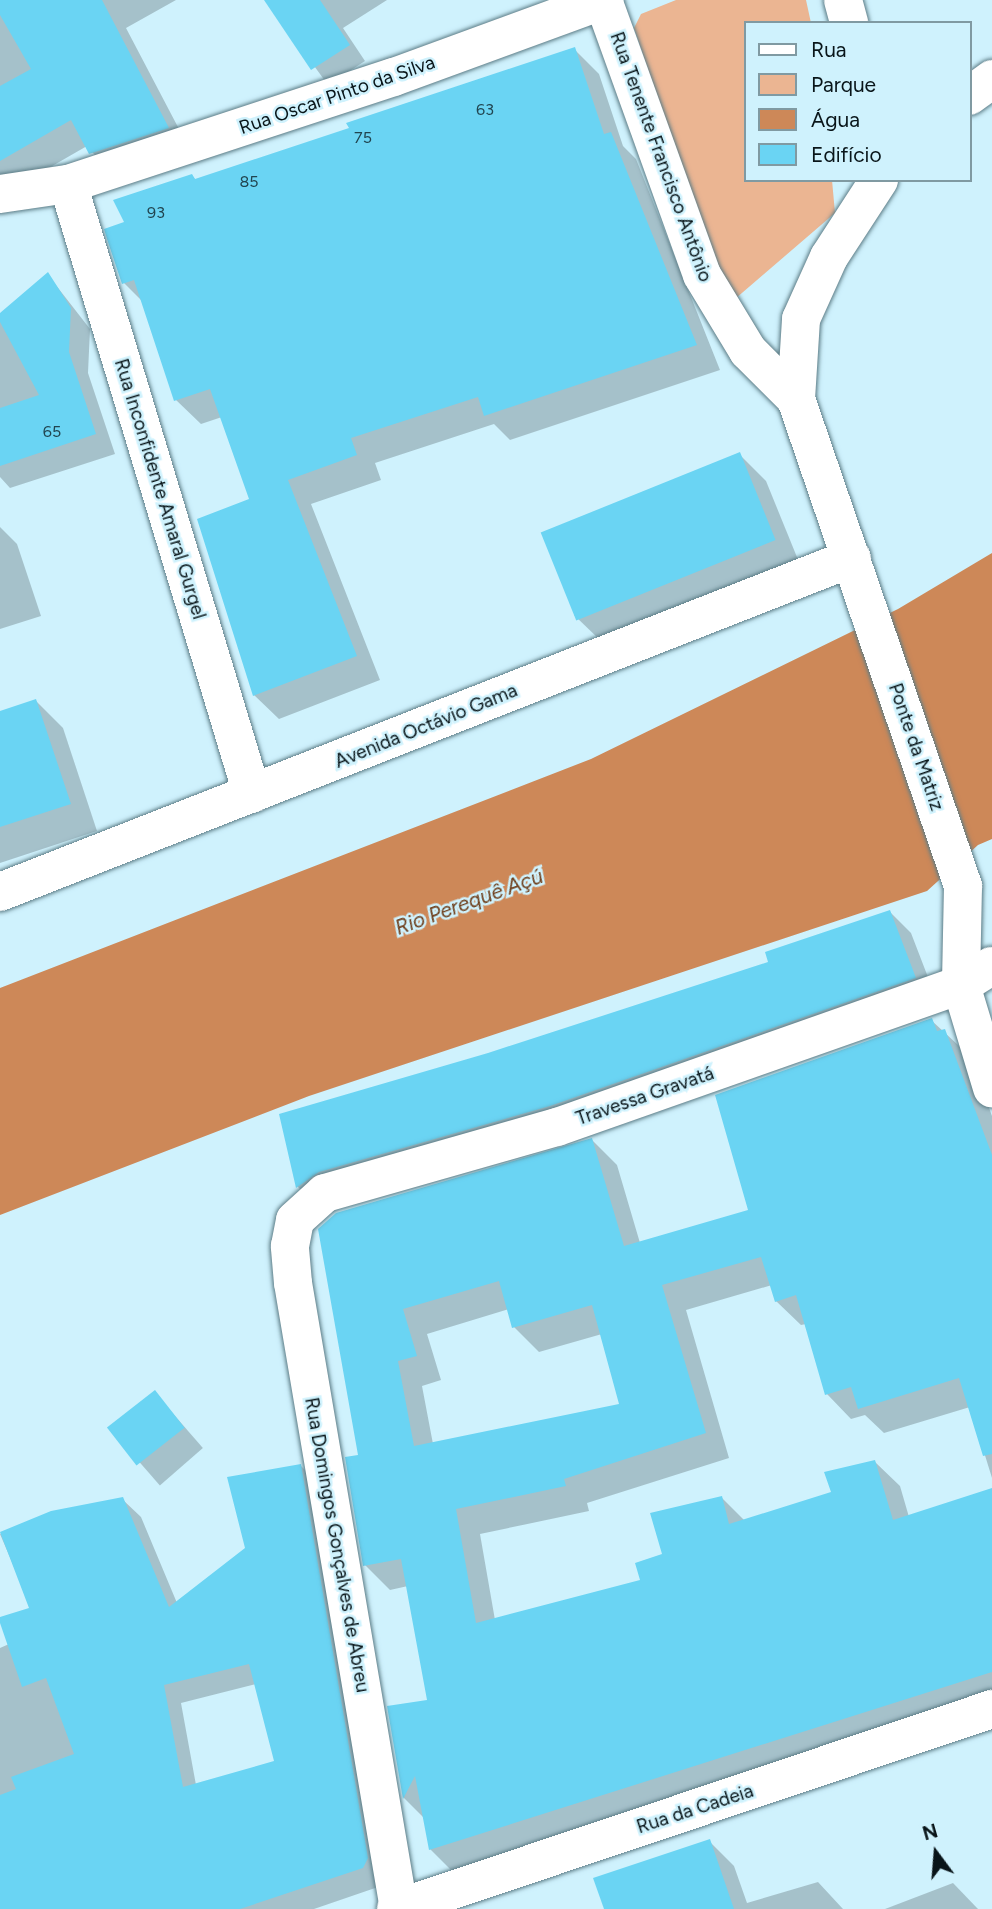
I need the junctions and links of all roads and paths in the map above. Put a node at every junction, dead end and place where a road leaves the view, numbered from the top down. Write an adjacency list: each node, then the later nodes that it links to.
1 (603, 0): 7 (street, Rua Oscar Pinto da Silva); 9 (street, Rua Tenente Francisco Antônio)
2 (843, 0): 3 (street)
3 (848, 21)
4 (992, 79): 5 (street)
5 (971, 95)
6 (878, 182): 9 (street)
7 (68, 184): 8 (street, Rua Oscar Pinto da Silva); 12 (street, Rua Inconfidente Amaral Gurgel)
8 (0, 194)
9 (796, 399): 10 (street, Rua Tenente Francisco Antônio)
10 (852, 558): 11 (street, Rua Tenente Francisco Antônio); 12 (street, Avenida Octávio Gama)
11 (868, 608): 14 (street, Ponte da Matriz)
12 (252, 794): 13 (street, Avenida Octávio Gama)
13 (0, 892)
14 (976, 976): 15 (street); 16 (street, Travessa Gravatá)
15 (992, 1088)
16 (325, 1194): 18 (street, Rua Domingos Gonçalves de Abreu)
17 (992, 1709): 18 (street, Rua da Cadeia)
18 (398, 1909)

